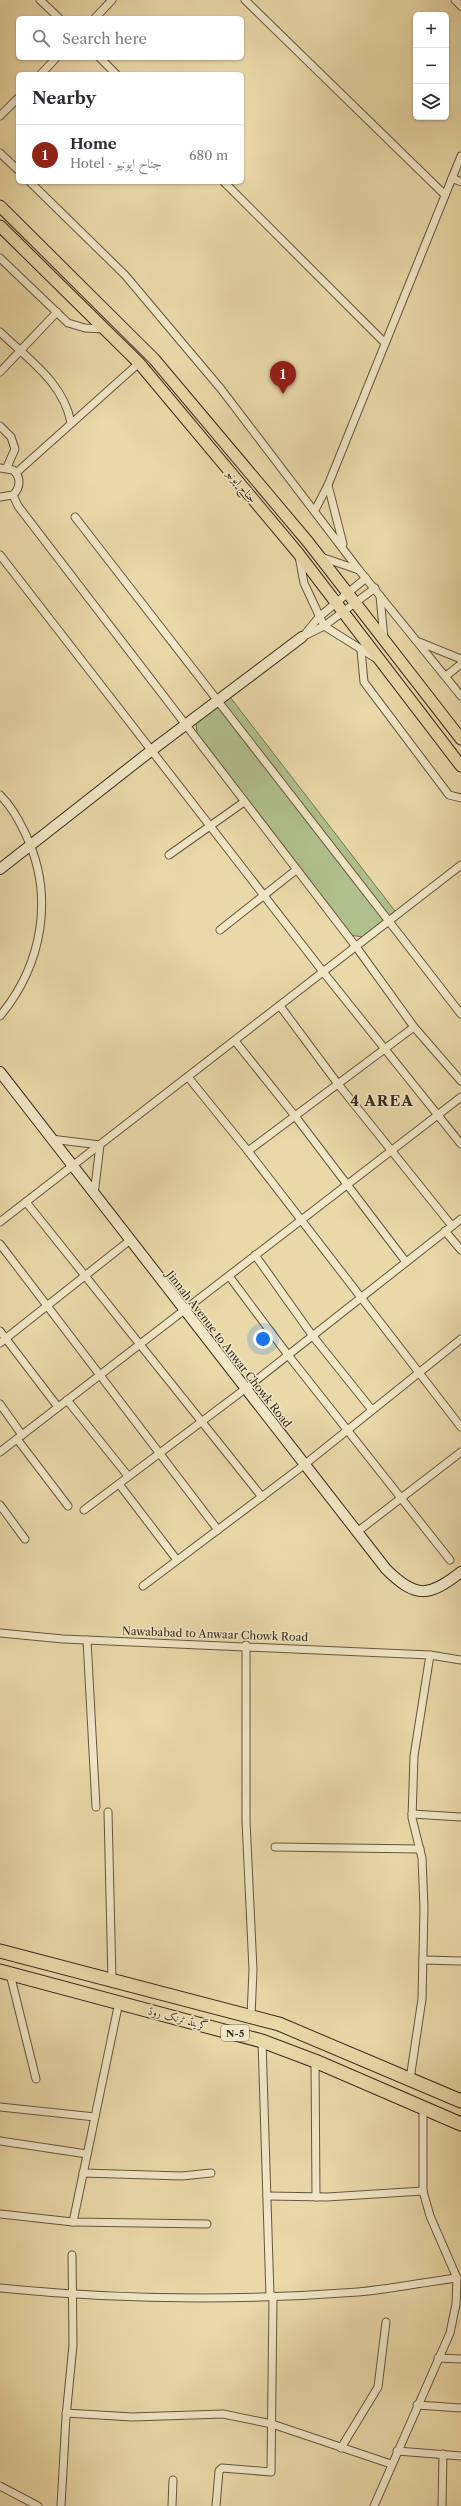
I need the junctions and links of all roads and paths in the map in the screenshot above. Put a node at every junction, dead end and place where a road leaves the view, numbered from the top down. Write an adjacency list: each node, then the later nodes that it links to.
1 (40, 0): 6 (street)
2 (112, 0): 7 (street)
3 (245, 0): 21 (street)
4 (454, 0): 5 (street)
5 (461, 6)
6 (57, 16)
7 (96, 16)
8 (54, 60): 10 (street)
9 (102, 60): 11 (street)
10 (43, 72)
11 (114, 72)
12 (16, 100): 13 (street)
13 (0, 116)
14 (0, 152): 16 (street)
15 (461, 156): 17 (street)
16 (16, 168)
17 (452, 178): 18 (street); 21 (street)
18 (461, 182)
19 (32, 184): 39 (street)
20 (226, 184): 28 (street)
21 (445, 195): 28 (street)
22 (0, 206): 44 (main road, جناح ایونیو)
23 (0, 226): 26 (main road, جناح ایونیو)
24 (0, 258): 25 (street)
25 (57, 312): 26 (street); 29 (street)
26 (104, 329): 30 (main road, جناح ایونیو)
27 (0, 332): 29 (street)
28 (385, 343): 36 (street)
29 (20, 352): 31 (street); 32 (street)
30 (139, 363): 32 (street); 42 (main road, جناح ایونیو)
31 (0, 372)
32 (71, 423): 35 (street)
33 (0, 426): 34 (street)
34 (4, 468): 35 (street)
35 (16, 473): 37 (street)
36 (328, 485): 39 (street); 41 (street)
37 (13, 495): 38 (street); 64 (street)
38 (0, 497)
39 (315, 510): 41 (street)
40 (75, 517): 63 (street)
41 (344, 548): 45 (street)
42 (298, 553): 49 (main road, جناح ایونیو); 52 (street)
43 (0, 555): 66 (street)
44 (319, 557): 45 (street); 48 (main road, جناح ایونیو)
45 (360, 570): 46 (street)
46 (366, 578): 47 (street); 48 (street)
47 (377, 591): 50 (street); 55 (street); 56 (street)
48 (347, 593): 49 (street); 50 (main road, جناح ایونیو)
49 (335, 603): 51 (main road, جناح ایونیو); 52 (street)
50 (354, 603): 51 (street); 55 (main road, جناح ایونیو)
51 (342, 612): 53 (street); 58 (main road, جناح ایونیو)
52 (319, 617): 53 (street); 54 (street)
53 (324, 626): 54 (street); 57 (street)
54 (302, 637): 63 (street)
55 (384, 642): 65 (main road, جناح ایونیو)
56 (417, 642): 59 (street); 61 (street)
57 (361, 650): 58 (street); 69 (street)
58 (377, 659): 67 (main road, جناح ایونیو)
59 (461, 659)
60 (461, 664): 61 (street)
61 (446, 676): 62 (street)
62 (461, 696)
63 (217, 702): 64 (street); 78 (street)
64 (185, 726): 66 (street); 70 (street)
65 (461, 739)
66 (152, 750): 71 (street); 72 (street)
67 (461, 766)
68 (0, 795): 72 (street)
69 (461, 798)
70 (244, 802): 71 (street); 76 (street)
71 (210, 826): 73 (street); 77 (street)
72 (31, 846): 75 (street); 84 (street)
73 (169, 855)
74 (461, 865): 78 (street)
75 (0, 869)
76 (296, 870): 77 (street); 80 (street)
77 (264, 896): 79 (street); 81 (street)
78 (390, 921): 80 (street); 83 (street)
79 (220, 930)
80 (356, 948): 81 (street); 85 (street)
81 (324, 973): 82 (street); 87 (street)
82 (280, 1006): 86 (street); 91 (street)
83 (461, 1014)
84 (0, 1016)
85 (414, 1027): 87 (street); 90 (street)
86 (235, 1041): 89 (street); 94 (street)
87 (386, 1048): 91 (street); 93 (street)
88 (0, 1072): 95 (street, Jinnah Avenue to Anwar Chowk Road)
89 (188, 1077): 97 (street); 99 (street)
90 (461, 1081)
91 (338, 1084): 94 (street); 98 (street)
92 (461, 1097): 93 (street)
93 (438, 1114): 96 (street); 98 (street)
94 (295, 1116): 99 (street); 101 (street)
95 (51, 1138): 97 (street); 100 (street, Jinnah Avenue to Anwar Chowk Road)
96 (461, 1144)
97 (100, 1145): 100 (street); 102 (street)
98 (392, 1149): 101 (street); 107 (street)
99 (248, 1151): 105 (street)
100 (72, 1166): 102 (street, Jinnah Avenue to Anwar Chowk Road); 103 (street)
101 (346, 1185): 105 (street); 113 (street)
102 (94, 1195): 109 (street, Jinnah Avenue to Anwar Chowk Road)
103 (26, 1202): 106 (street); 114 (street)
104 (461, 1219): 107 (street)
105 (301, 1220): 112 (street); 116 (street)
106 (0, 1222)
107 (452, 1226): 108 (street)
108 (445, 1231): 111 (street); 113 (street)
109 (129, 1241): 114 (street); 118 (street, Jinnah Avenue to Anwar Chowk Road)
110 (0, 1244): 117 (street)
111 (461, 1250)
112 (255, 1255): 115 (street); 120 (street)
113 (406, 1262): 116 (street)
114 (85, 1275): 117 (street); 123 (street)
115 (229, 1276): 118 (street); 124 (street)
116 (361, 1297): 120 (street); 125 (street)
117 (47, 1306): 122 (street); 126 (street)
118 (184, 1310): 123 (street); 127 (street, Jinnah Avenue to Anwar Chowk Road)
119 (0, 1331): 122 (street)
120 (312, 1334): 124 (street); 131 (street)
121 (461, 1339): 125 (street)
122 (3, 1341): 130 (street)
123 (140, 1344): 126 (street); 132 (street)
124 (288, 1355): 127 (street); 134 (street)
125 (420, 1372): 131 (street); 133 (street)
126 (100, 1375): 128 (street); 138 (street)
127 (245, 1389): 132 (street); 139 (street, Jinnah Avenue to Anwar Chowk Road)
128 (67, 1400): 130 (street); 140 (street)
129 (0, 1404): 135 (street)
130 (58, 1408): 135 (street)
131 (372, 1410): 134 (street)
132 (202, 1422): 138 (street); 142 (street)
133 (461, 1427)
134 (347, 1430): 139 (street); 143 (street)
135 (20, 1437): 136 (street); 145 (street)
136 (0, 1452)
137 (461, 1452): 143 (street)
138 (159, 1453): 140 (street); 147 (street)
139 (304, 1465): 142 (street); 148 (street, Jinnah Avenue to Anwar Chowk Road)
140 (128, 1476): 141 (street)
141 (119, 1484): 146 (street); 150 (street)
142 (262, 1497): 147 (street)
143 (402, 1497): 148 (street); 151 (street)
144 (0, 1505): 149 (street)
145 (68, 1506)
146 (84, 1510)
147 (218, 1530): 150 (street)
148 (357, 1532): 152 (street, Jinnah Avenue to Anwar Chowk Road)
149 (25, 1538)
150 (177, 1560): 153 (street)
151 (450, 1560)
152 (461, 1572)
153 (143, 1586)
154 (0, 1633): 155 (street, Nawababad to Anwaar Chowk Road)
155 (87, 1640): 156 (street, Nawababad to Anwaar Chowk Road); 159 (street)
156 (246, 1645): 157 (street, Nawababad to Anwaar Chowk Road); 171 (street)
157 (430, 1655): 158 (street, Nawababad to Anwaar Chowk Road); 161 (street)
158 (461, 1660)
159 (96, 1807)
160 (108, 1812): 169 (street)
161 (412, 1814): 162 (street); 164 (street)
162 (461, 1817)
163 (275, 1847): 164 (street)
164 (420, 1849): 166 (street)
165 (0, 1951): 169 (highway, گرینڈ ٹرنک روڈ / N-5)
166 (423, 1960): 167 (street); 175 (street)
167 (461, 1961)
168 (5, 1973): 170 (highway, گرینڈ ٹرنک روڈ / N-5); 174 (street)
169 (112, 1980): 171 (highway, گرینڈ ٹرنک روڈ / N-5)
170 (119, 2002): 172 (highway, گرینڈ ٹرنک روڈ / N-5); 179 (street)
171 (251, 2016): 175 (highway, گرینڈ ٹرنک روڈ / N-5)
172 (262, 2041): 173 (highway, گرینڈ ٹرنک روڈ / N-5); 186 (street)
173 (315, 2061): 178 (highway, گرینڈ ٹرنک روڈ / N-5); 187 (street)
174 (36, 2079)
175 (410, 2079): 176 (highway, گرینڈ ٹرنک روڈ / N-5)
176 (461, 2101)
177 (0, 2107): 179 (street)
178 (423, 2109): 180 (highway, گرینڈ ٹرنک روڈ / N-5); 185 (street)
179 (95, 2117): 182 (street)
180 (461, 2124)
181 (0, 2141): 182 (street)
182 (87, 2154): 183 (street)
183 (83, 2173): 184 (street); 189 (street)
184 (211, 2173)
185 (423, 2191): 187 (street); 192 (street)
186 (267, 2196): 187 (street); 195 (street)
187 (316, 2197)
188 (0, 2214): 189 (street)
189 (73, 2222): 190 (street)
190 (207, 2224)
191 (72, 2255): 194 (street)
192 (458, 2281): 195 (street); 197 (street)
193 (0, 2288): 194 (street)
194 (72, 2295): 195 (street); 201 (street)
195 (271, 2296): 202 (street)
196 (386, 2322): 203 (street)
197 (438, 2358): 198 (street); 199 (street)
198 (461, 2359)
199 (417, 2406): 200 (street); 204 (street)
200 (461, 2408)
201 (66, 2414): 202 (street); 212 (street)
202 (272, 2424): 203 (street); 214 (street)
203 (341, 2448): 207 (street)
204 (397, 2451): 205 (street); 207 (street)
205 (443, 2454): 206 (street); 216 (street)
206 (461, 2456)
207 (391, 2464): 215 (street)
208 (173, 2480): 213 (street)
209 (0, 2486): 210 (street)
210 (24, 2502): 211 (street)
211 (38, 2506)
212 (61, 2506)
213 (172, 2506)
214 (216, 2506)
215 (374, 2506)
216 (442, 2506)

